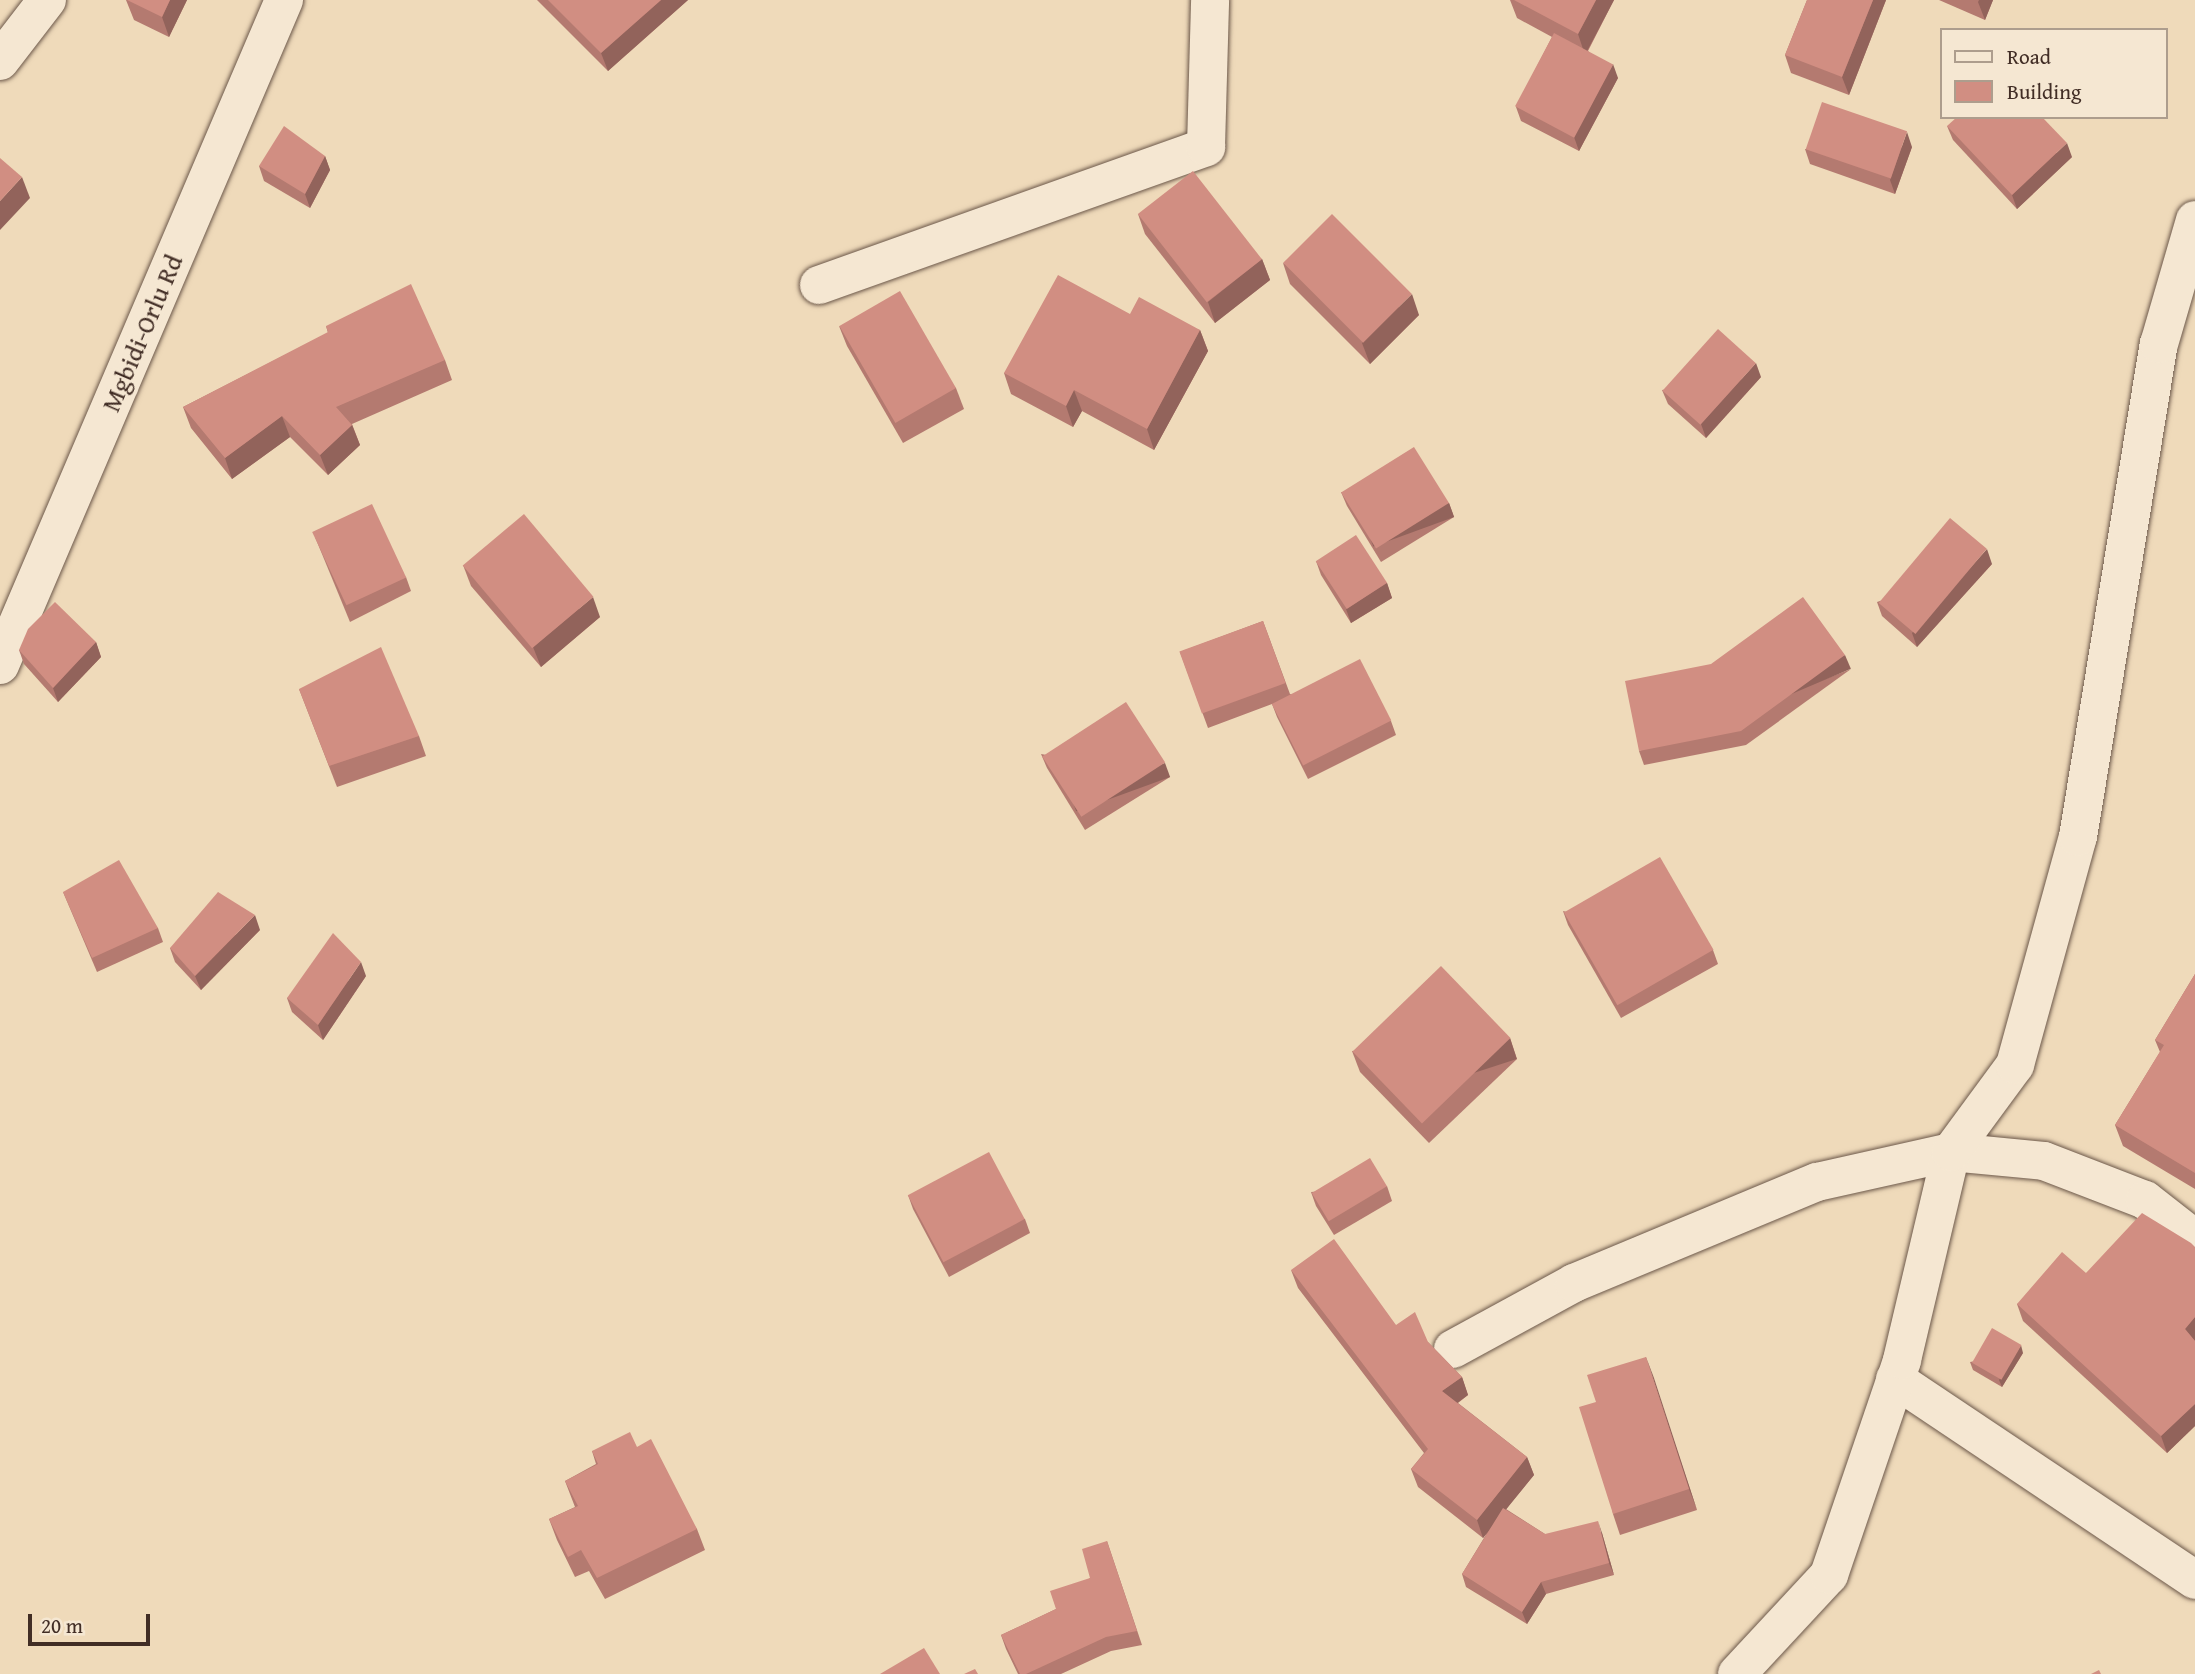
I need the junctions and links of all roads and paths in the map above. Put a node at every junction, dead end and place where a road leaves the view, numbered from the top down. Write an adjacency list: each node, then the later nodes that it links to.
1 (47, 0): 4 (street)
2 (284, 0): 7 (street, Mgbidi-Orlu Rd)
3 (1210, 0): 6 (street)
4 (0, 61)
5 (2195, 220): 8 (street)
6 (820, 285)
7 (0, 665)
8 (1951, 1152): 9 (street); 10 (street); 11 (street)
9 (2195, 1239)
10 (1453, 1349)
11 (1895, 1379): 12 (street); 13 (street)
12 (2195, 1580)
13 (1737, 1674)

